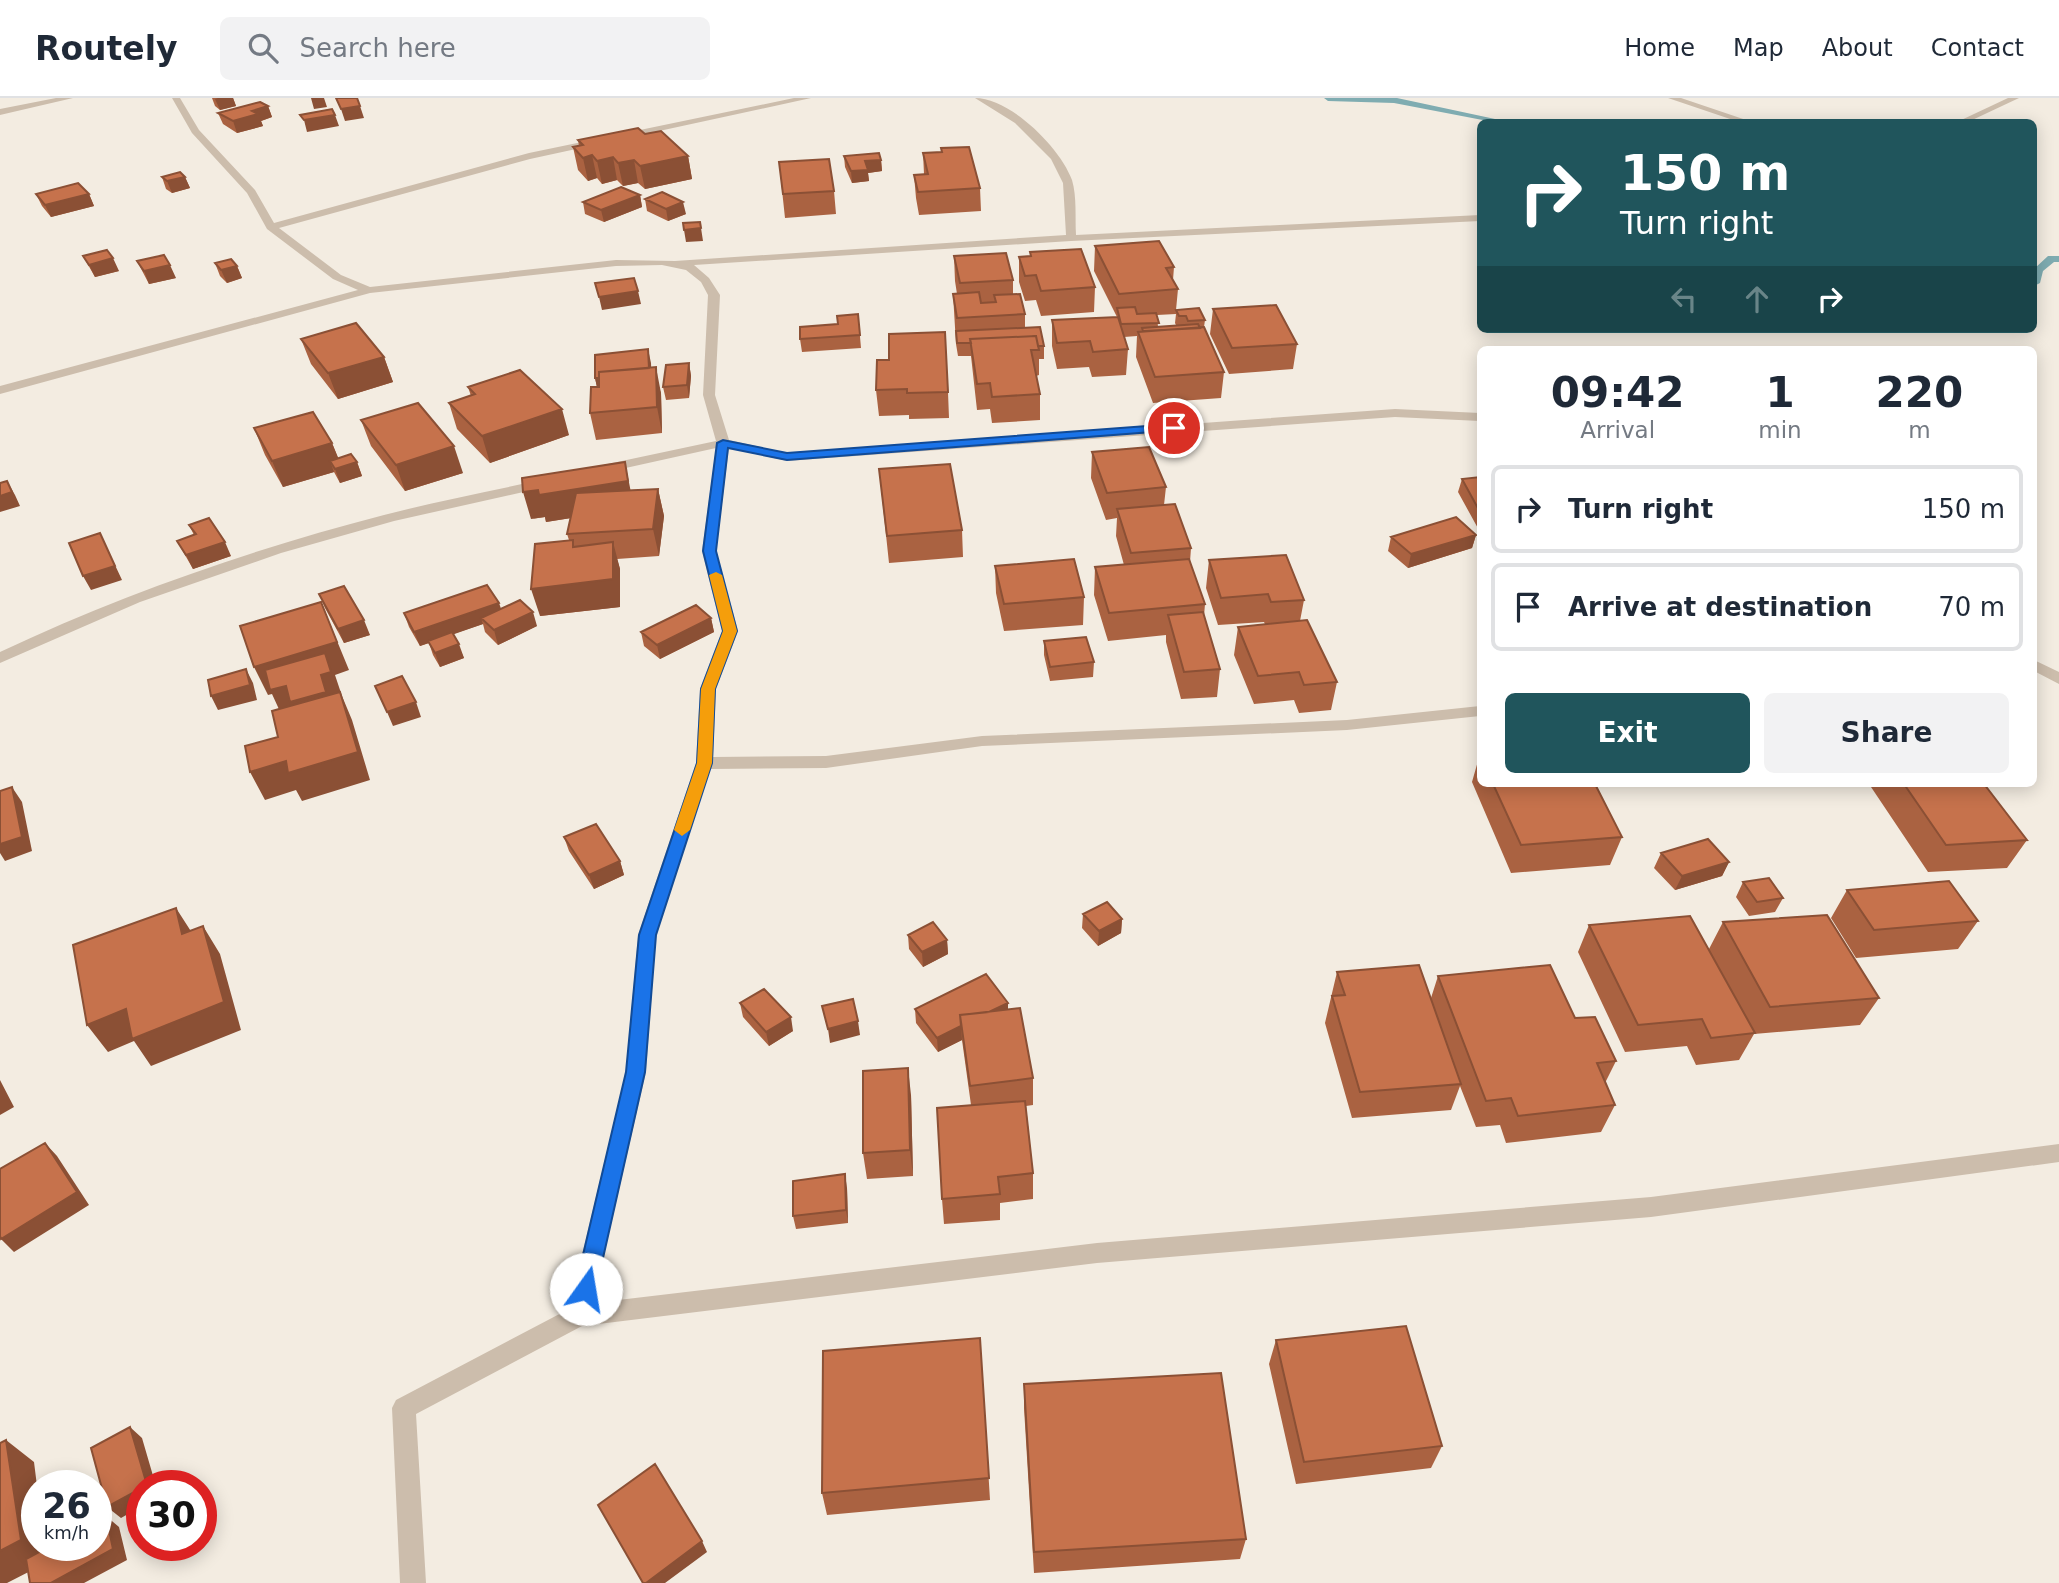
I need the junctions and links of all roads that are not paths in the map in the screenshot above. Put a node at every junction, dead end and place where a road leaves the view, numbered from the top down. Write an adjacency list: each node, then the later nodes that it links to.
1 (69, 98): 7 (street)
2 (176, 98): 11 (street)
3 (807, 98): 11 (street)
4 (979, 98): 12 (street)
5 (1672, 98): 8 (street)
6 (2015, 98): 9 (street)
7 (0, 112)
8 (1734, 119)
9 (1969, 119)
10 (1477, 218): 12 (street)
11 (271, 227): 14 (street)
12 (1072, 238): 13 (street)
13 (669, 263): 14 (street); 17 (street)
14 (369, 290): 15 (street)
15 (0, 390)
16 (1477, 417): 17 (street)
17 (723, 443): 18 (street); 24 (street)
18 (594, 471)
19 (555, 481): 20 (street)
20 (0, 658)
21 (2037, 667): 22 (street)
22 (2059, 679)
23 (1477, 711): 24 (street)
24 (704, 763): 26 (street)
25 (2059, 1153): 26 (street)
26 (579, 1316): 27 (street)
27 (413, 1583)

